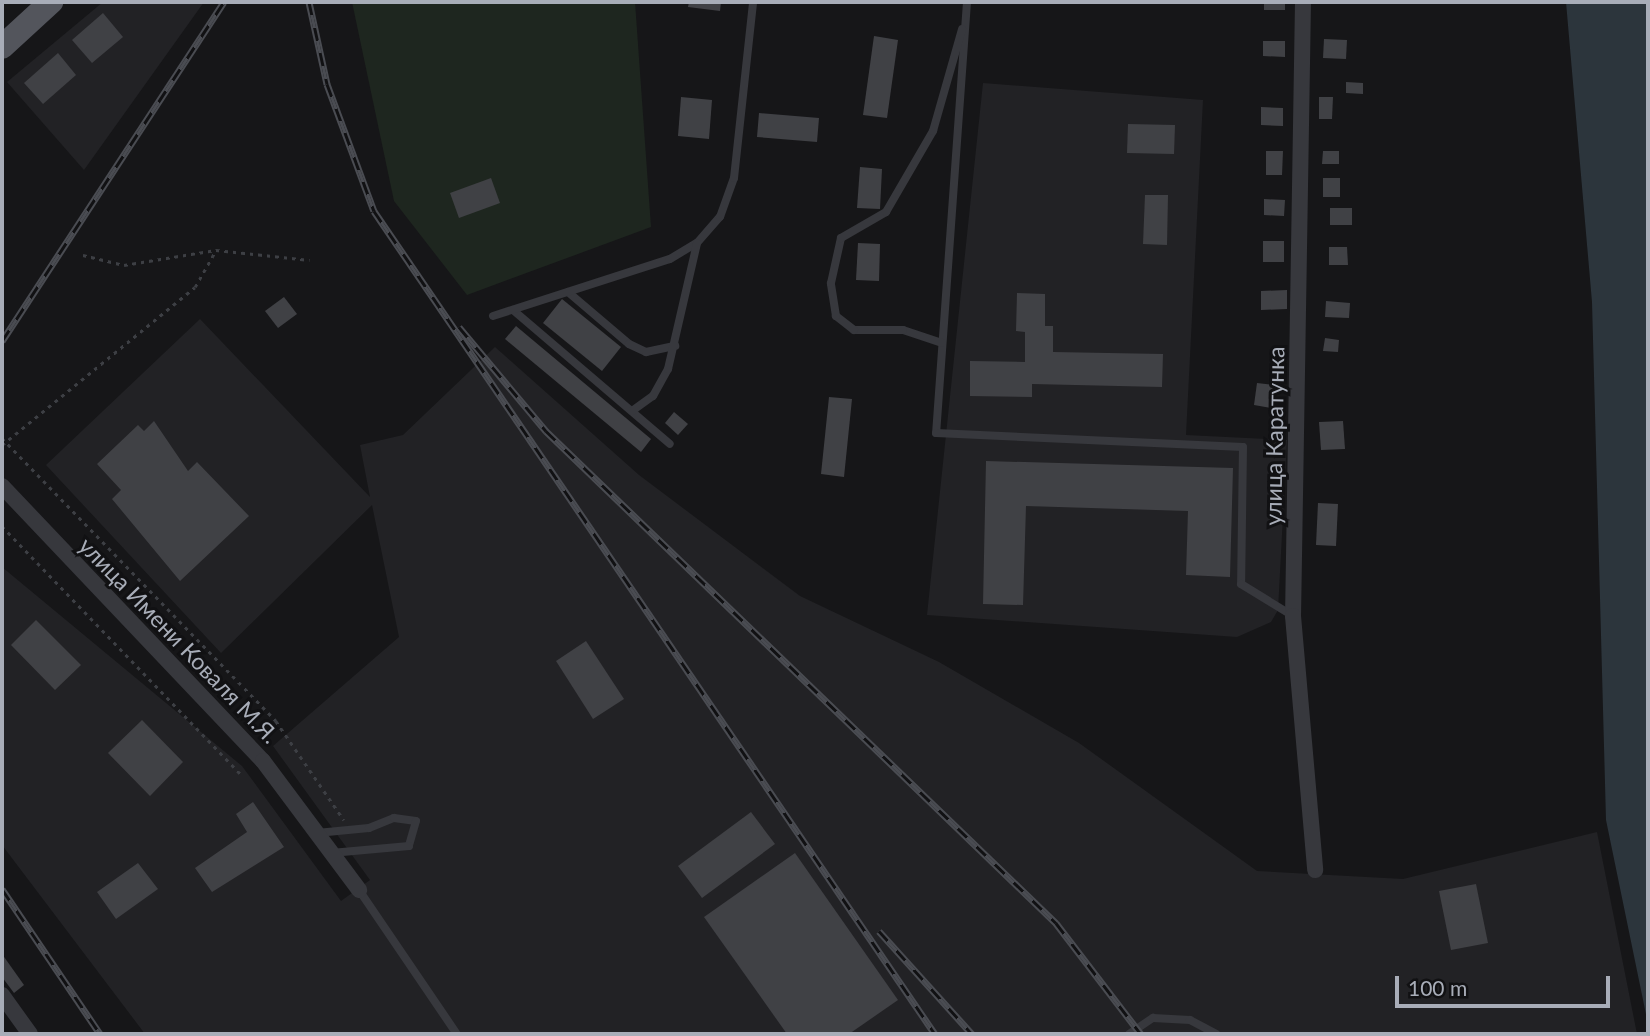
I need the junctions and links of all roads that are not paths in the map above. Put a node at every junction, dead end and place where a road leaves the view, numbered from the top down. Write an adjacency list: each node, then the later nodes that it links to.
1 (51, 2): 6 (main road)
2 (753, 2): 7 (lane)
3 (967, 2): 5 (lane)
4 (1303, 2): 16 (street, улица Каратунка)
5 (966, 20): 11 (lane); 11 (lane)
6 (4, 39)
7 (697, 243): 8 (lane); 12 (lane)
8 (568, 292): 9 (lane); 12 (lane)
9 (513, 310): 10 (lane); 13 (lane)
10 (493, 316)
11 (942, 343): 16 (lane)
12 (675, 346): 13 (lane)
13 (632, 411): 14 (lane)
14 (670, 444)
15 (2, 486): 17 (street, улица Имени Коваля М.Я.)
16 (1293, 616): 19 (street, улица Каратунка)
17 (316, 833): 18 (street, улица Имени Коваля М.Я.); 18 (lane)
18 (331, 853): 20 (street, улица Имени Коваля М.Я.)
19 (1315, 870)
20 (359, 890): 23 (lane)
21 (2, 996): 22 (street)
22 (30, 1034)
23 (457, 1034)
24 (1129, 1034): 25 (lane)
25 (1216, 1034)

